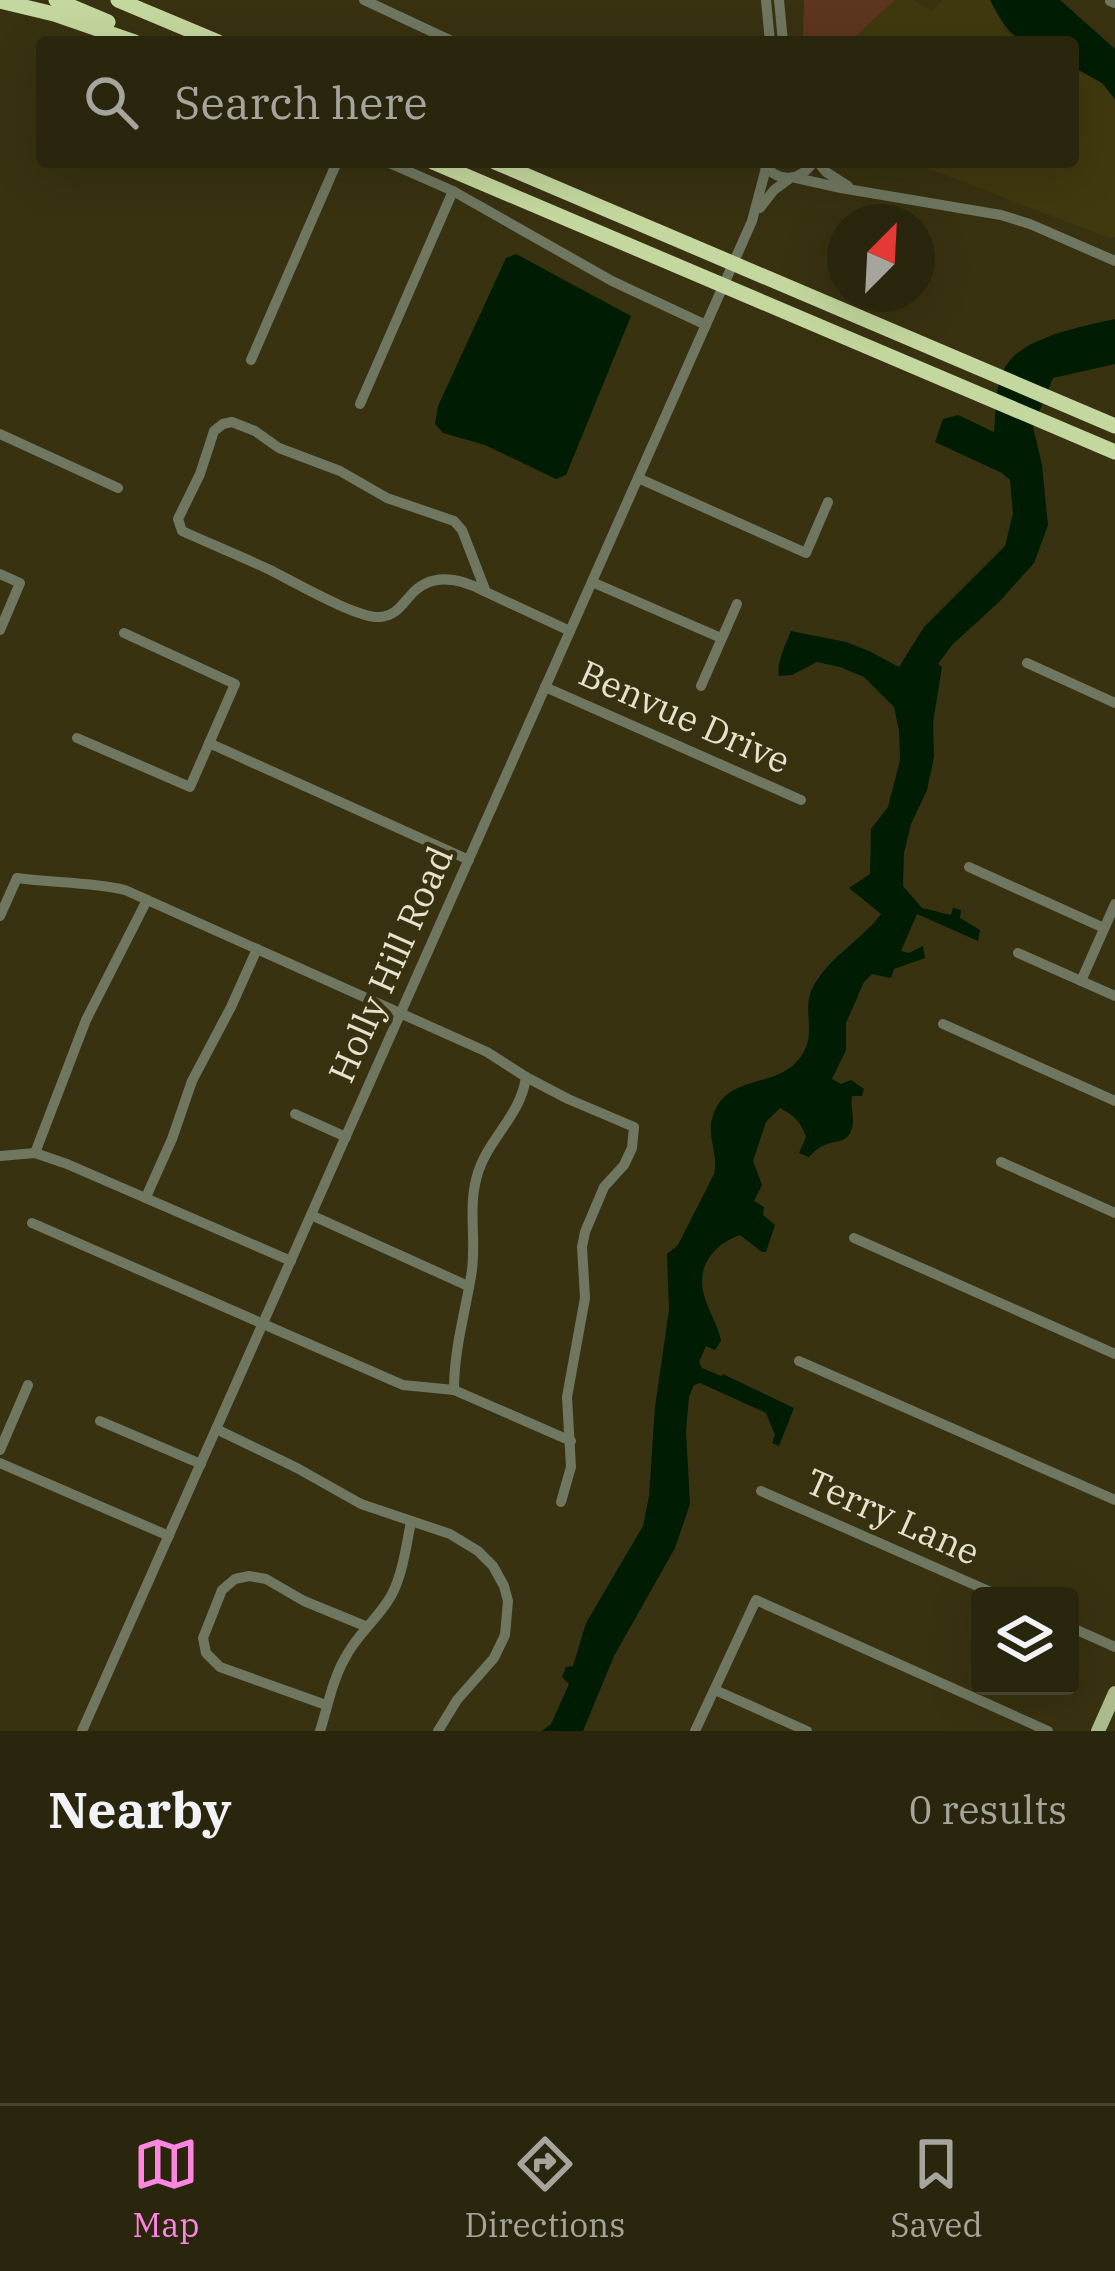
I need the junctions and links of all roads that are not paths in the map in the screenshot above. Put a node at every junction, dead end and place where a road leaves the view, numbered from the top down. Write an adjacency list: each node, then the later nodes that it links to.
1 (56, 0): 9 (highway)
2 (118, 0): 10 (highway)
3 (145, 0): 11 (highway)
4 (364, 0): 12 (street)
5 (766, 0): 13 (street)
6 (779, 0): 14 (street)
7 (0, 1): 8 (highway)
8 (118, 36)
9 (140, 36)
10 (204, 36)
11 (217, 36)
12 (441, 36)
13 (775, 36)
14 (776, 36)
15 (334, 168): 29 (street)
16 (401, 168): 24 (street)
17 (448, 168): 33 (highway)
18 (509, 168): 31 (highway)
19 (763, 168): 26 (street, Holly Hill Road)
20 (769, 168): 23 (street)
21 (810, 168): 23 (street, Holly Hill Road)
22 (822, 168): 25 (street)
23 (793, 178): 25 (street); 26 (street, Holly Hill Road)
24 (453, 191): 28 (street); 30 (street)
25 (856, 191): 27 (street)
26 (752, 221): 28 (street, Holly Hill Road)
27 (1115, 261)
28 (706, 325): 34 (street, Holly Hill Road)
29 (251, 360)
30 (360, 404)
31 (1115, 426)
32 (0, 434): 35 (street)
33 (1115, 452)
34 (638, 478): 36 (street); 38 (street, Holly Hill Road)
35 (118, 488)
36 (828, 502)
37 (0, 574): 41 (street)
38 (592, 582): 42 (street, Holly Hill Road); 44 (street)
39 (486, 592): 39 (street); 42 (street)
40 (736, 604): 44 (street)
41 (0, 630)
42 (570, 631): 47 (street, Holly Hill Road)
43 (124, 633): 50 (street)
44 (721, 638): 46 (street)
45 (1027, 663): 48 (street)
46 (700, 686)
47 (545, 687): 51 (street, Benvue Drive); 52 (street, Holly Hill Road)
48 (1115, 703)
49 (77, 737): 50 (street)
50 (209, 743): 52 (street)
51 (801, 800)
52 (469, 860): 62 (street, Holly Hill Road)
53 (969, 867): 57 (street)
54 (147, 900): 56 (street); 58 (street); 68 (street)
55 (1115, 904): 57 (street)
56 (0, 916)
57 (1104, 928): 60 (street)
58 (257, 949): 62 (street); 71 (street)
59 (1018, 953): 60 (street)
60 (1081, 981): 61 (street)
61 (1115, 996)
62 (401, 1013): 64 (street); 67 (street, Holly Hill Road)
63 (944, 1024): 65 (street)
64 (526, 1077): 77 (street); 85 (street)
65 (1115, 1101)
66 (295, 1114): 67 (street)
67 (346, 1137): 73 (street, Holly Hill Road)
68 (35, 1153): 69 (street); 71 (street)
69 (0, 1156)
70 (1001, 1162): 72 (street)
71 (146, 1197): 76 (street)
72 (1115, 1213)
73 (311, 1215): 76 (street, Holly Hill Road); 77 (street)
74 (32, 1222): 78 (street)
75 (854, 1238): 79 (street)
76 (291, 1261): 78 (street, Holly Hill Road)
77 (468, 1286): 82 (street)
78 (264, 1322): 82 (street); 84 (street, Holly Hill Road)
79 (1115, 1354)
80 (800, 1361): 90 (street)
81 (28, 1385): 86 (street)
82 (454, 1390): 85 (street)
83 (100, 1421): 88 (street)
84 (216, 1429): 88 (street, Holly Hill Road); 92 (street)
85 (571, 1441): 91 (street)
86 (0, 1450)
87 (0, 1463): 93 (street)
88 (201, 1464): 93 (street, Holly Hill Road)
89 (761, 1491): 94 (street, Terry Lane)
90 (1115, 1500)
91 (561, 1502)
92 (411, 1522): 95 (street); 103 (street)
93 (169, 1536): 101 (street, Holly Hill Road)
94 (980, 1587)
95 (365, 1626): 100 (street); 100 (street)
96 (1079, 1631): 97 (street)
97 (1115, 1647)
98 (716, 1690): 104 (street); 105 (street); 106 (street)
99 (1115, 1693): 107 (main road)
100 (326, 1705): 102 (street)
101 (82, 1731)
102 (320, 1731)
103 (437, 1731)
104 (695, 1731)
105 (807, 1731)
106 (1048, 1731)
107 (1098, 1731)

